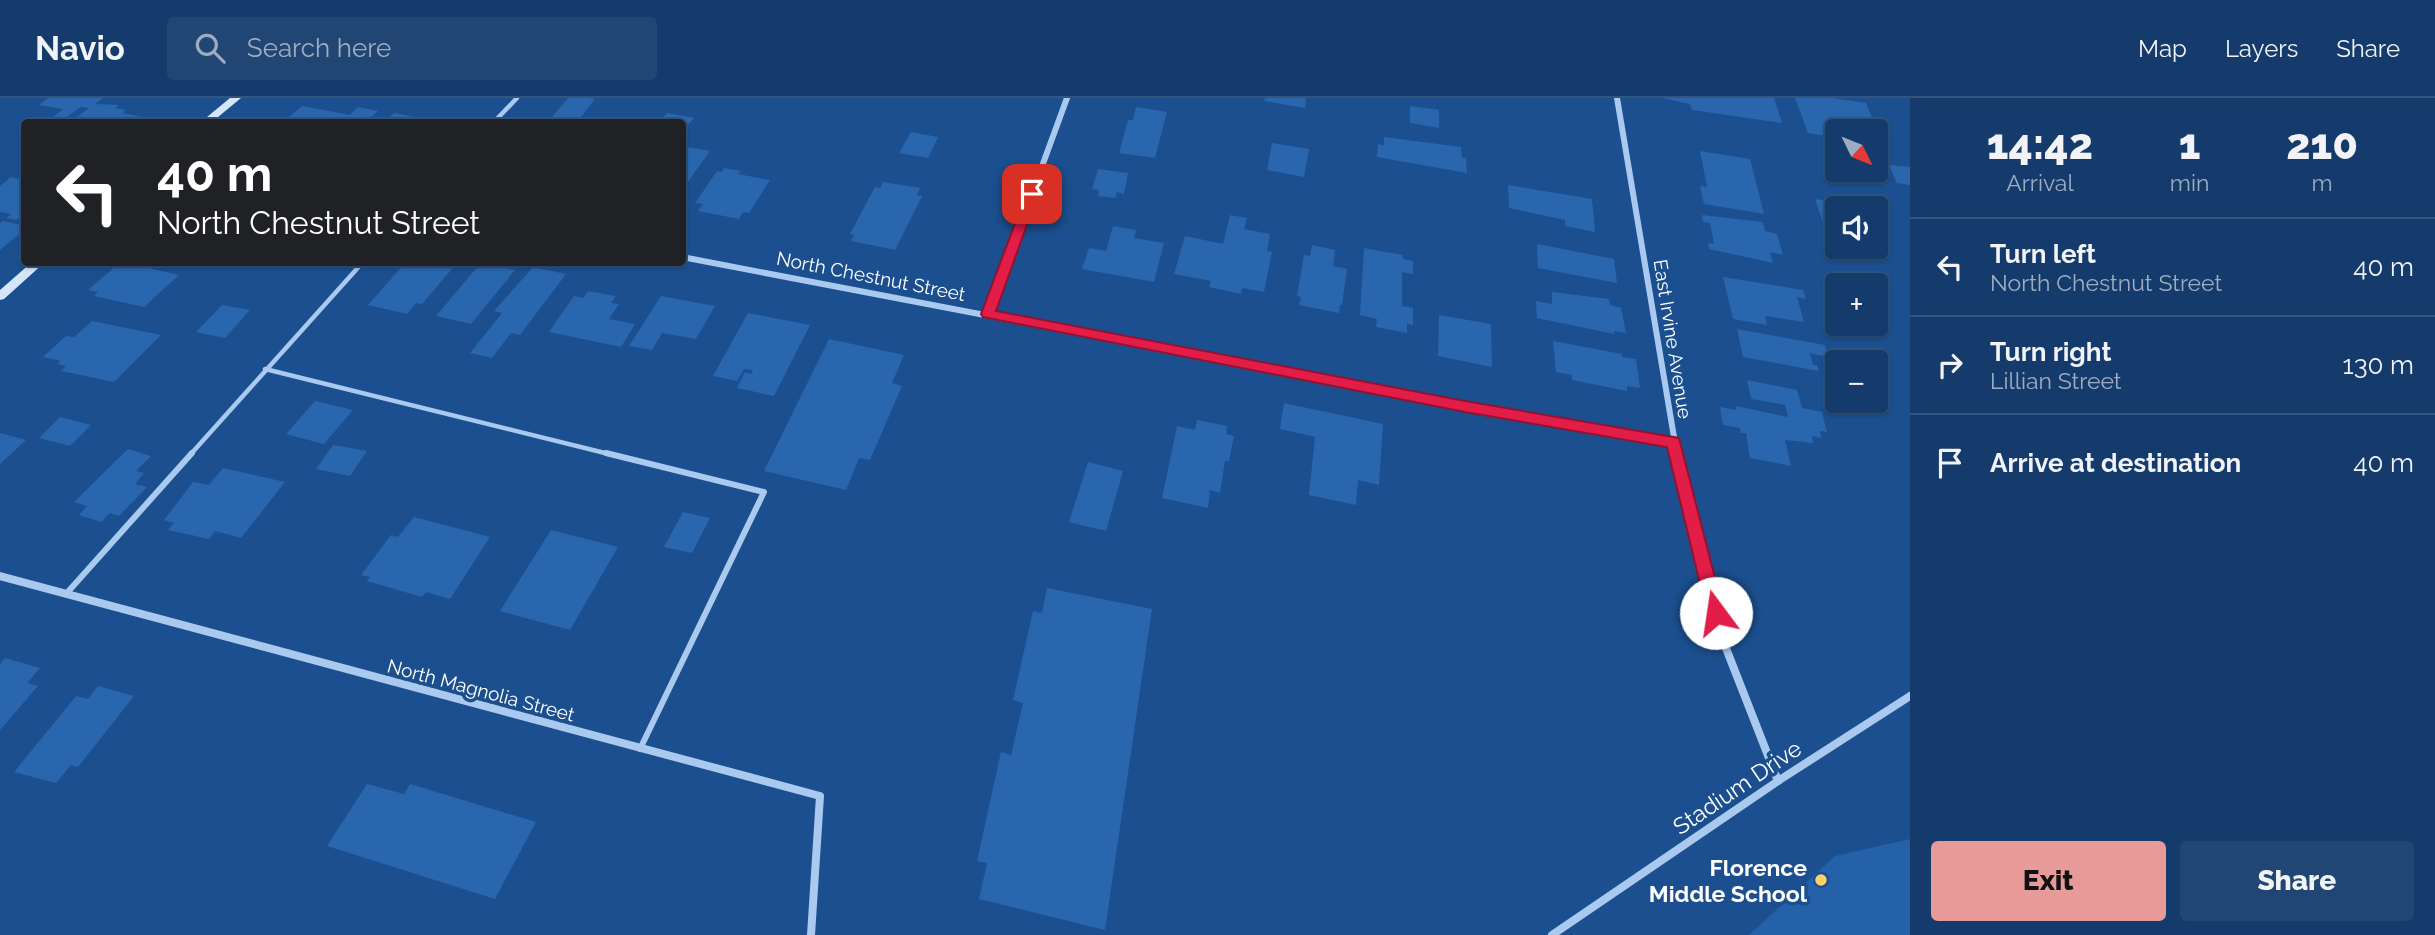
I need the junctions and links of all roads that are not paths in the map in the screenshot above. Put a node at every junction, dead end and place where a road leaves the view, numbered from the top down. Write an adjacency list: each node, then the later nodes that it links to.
1 (236, 98): 5 (street)
2 (517, 98): 6 (lane)
3 (1067, 98): 11 (street)
4 (1617, 98): 13 (street, East Irvine Avenue)
5 (210, 119)
6 (497, 119)
7 (686, 258): 11 (street, North Chestnut Street)
8 (35, 266): 10 (street)
9 (359, 266): 12 (lane)
10 (0, 296)
11 (988, 314): 13 (street, North Chestnut Street)
12 (265, 369): 15 (lane); 17 (lane)
13 (1674, 442): 18 (street, East Irvine Avenue)
14 (0, 576): 15 (street, North Magnolia Street)
15 (66, 594): 17 (street, North Magnolia Street)
16 (1910, 696): 18 (street, Stadium Drive)
17 (640, 749): 19 (street, North Magnolia Street)
18 (1778, 781): 20 (street, Stadium Drive)
19 (811, 935)
20 (1552, 935)

